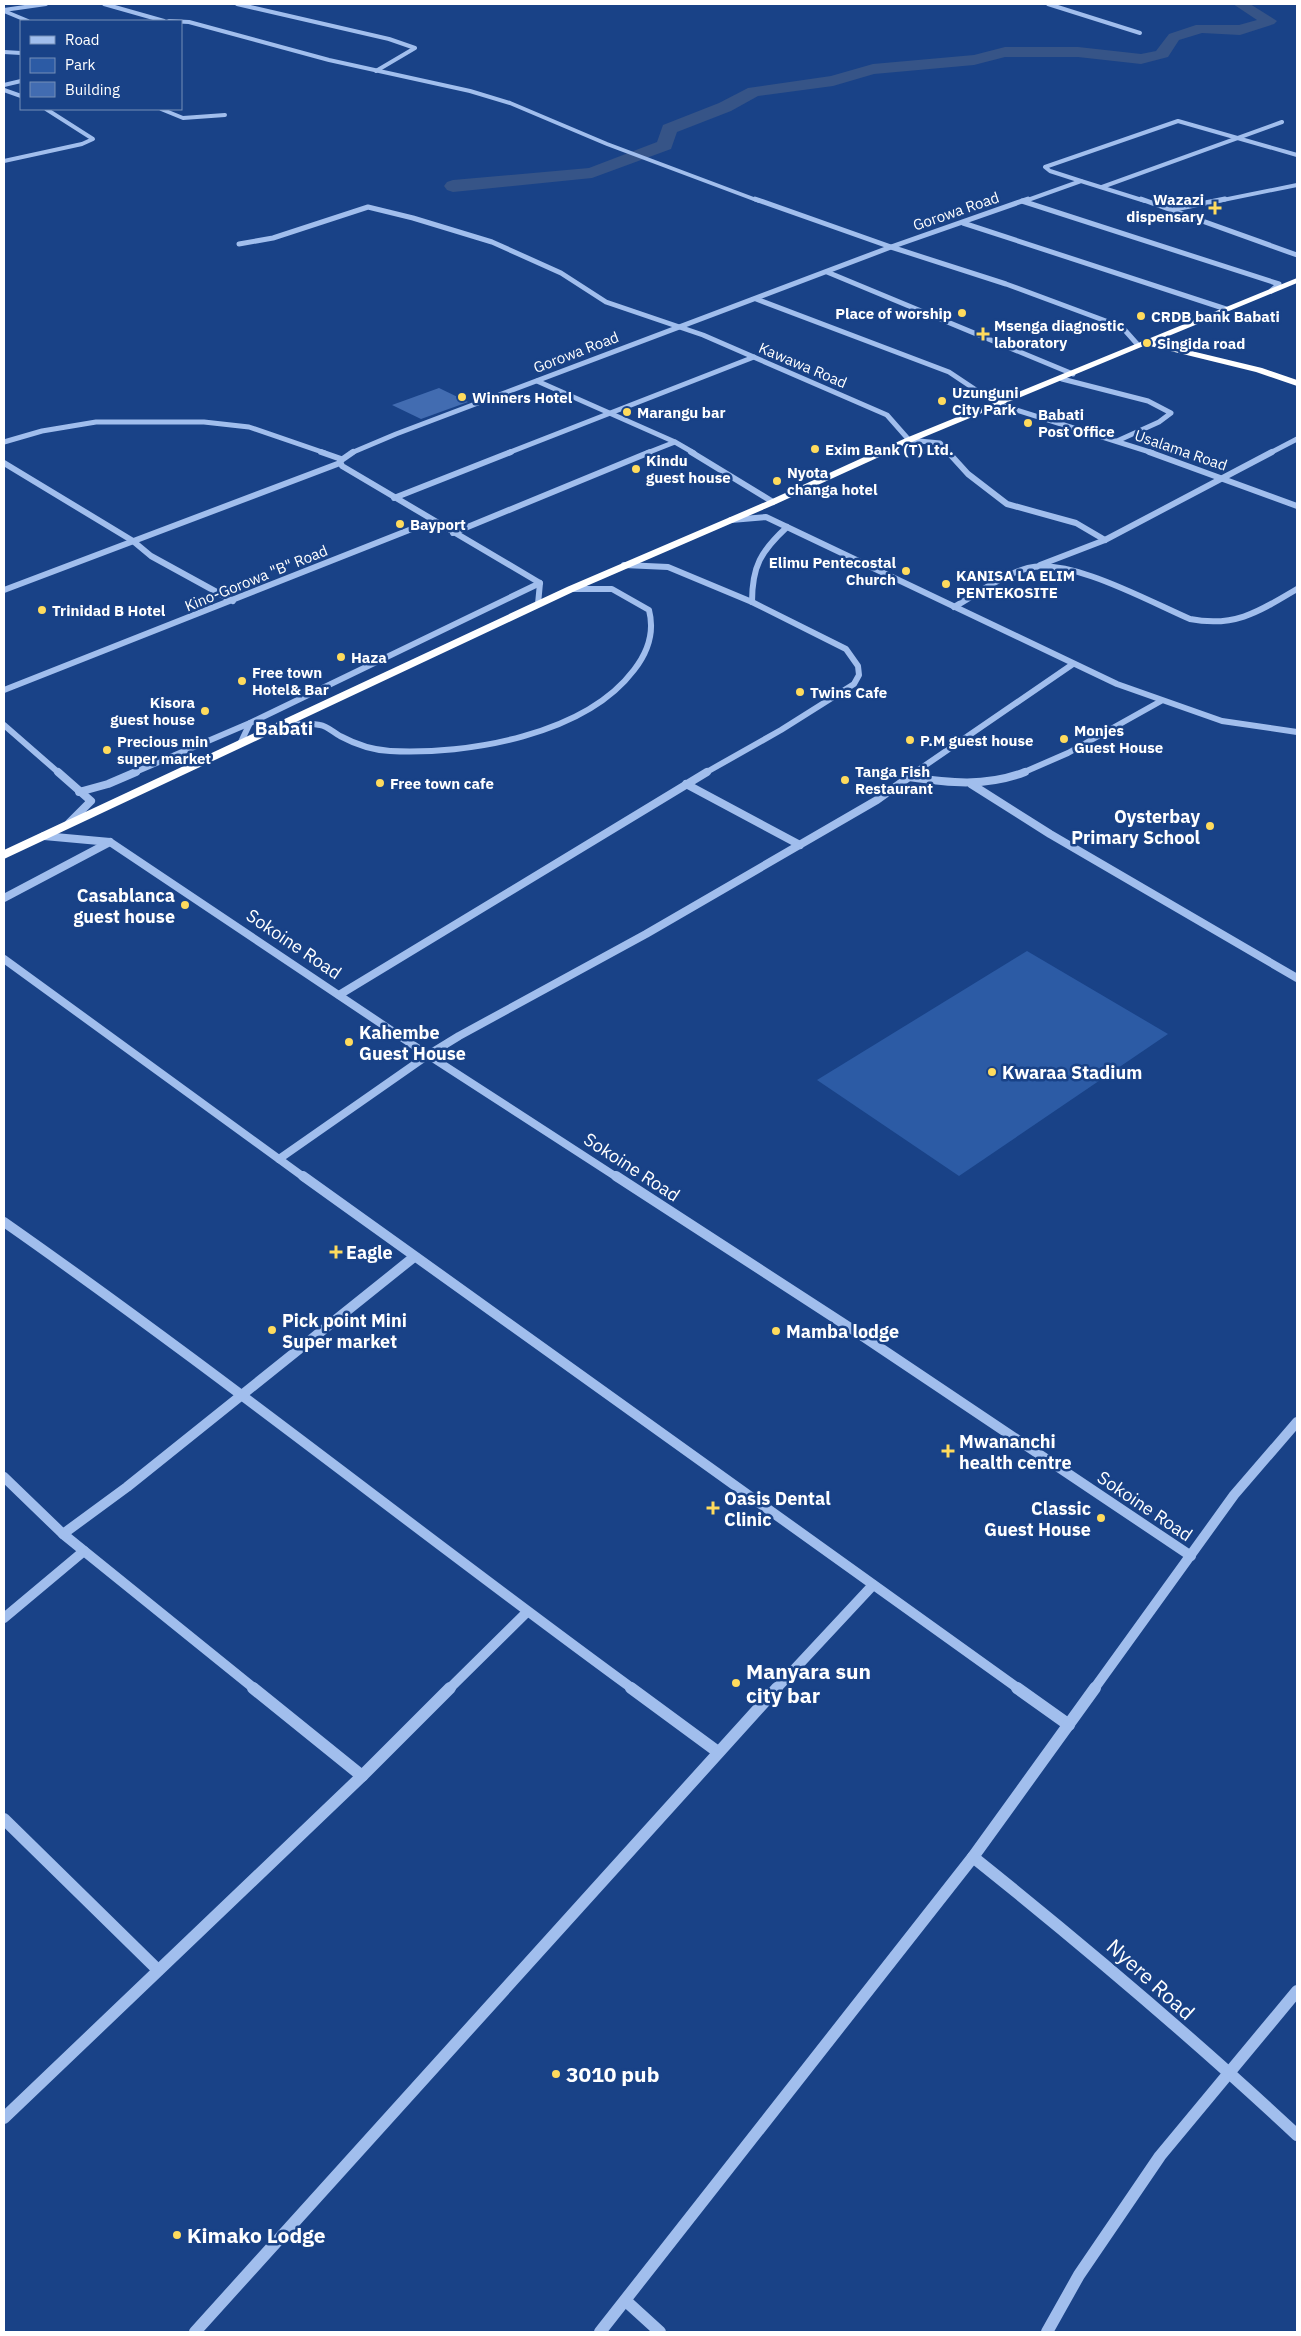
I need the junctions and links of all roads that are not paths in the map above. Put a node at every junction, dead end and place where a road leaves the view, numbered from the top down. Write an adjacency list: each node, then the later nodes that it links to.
1 (46, 4): 5 (street)
2 (104, 4): 7 (street)
3 (237, 4): 12 (street)
4 (1048, 4): 9 (street)
5 (4, 10): 6 (street)
6 (26, 20)
7 (160, 20)
8 (182, 22): 12 (street)
9 (1140, 33)
10 (4, 52): 11 (street)
11 (20, 53)
12 (376, 71): 31 (street)
13 (20, 80): 14 (street)
14 (4, 85)
15 (4, 90): 16 (street)
16 (20, 96)
17 (48, 110): 23 (street)
18 (163, 110): 19 (street)
19 (225, 115)
20 (1282, 122): 21 (street)
21 (1239, 138): 22 (street); 24 (street); 26 (street)
22 (1297, 155)
23 (4, 161)
24 (1081, 181): 26 (street); 27 (street, Gorowa Road)
25 (1297, 185): 28 (street)
26 (1102, 187): 28 (street)
27 (1022, 201): 29 (street, Gorowa Road); 35 (street)
28 (1173, 209): 32 (street)
29 (963, 223): 31 (street, Gorowa Road); 37 (street)
30 (239, 244): 38 (street, Kawawa Road)
31 (891, 247): 33 (street, Gorowa Road); 39 (street)
32 (1297, 255)
33 (827, 272): 36 (street, Gorowa Road); 43 (street)
34 (1297, 280): 35 (highway)
35 (1272, 292): 37 (highway)
36 (756, 299): 38 (street, Gorowa Road); 47 (street)
37 (1226, 309): 39 (highway)
38 (679, 326): 40 (street, Kawawa Road); 45 (street, Gorowa Road)
39 (1143, 344): 41 (highway); 42 (highway)
40 (754, 357): 48 (street); 50 (street, Kawawa Road)
41 (1111, 359): 42 (highway); 43 (highway)
42 (1259, 370): 46 (highway)
43 (1073, 374): 44 (highway)
44 (1062, 379): 47 (highway); 51 (street)
45 (536, 381): 48 (street); 54 (street, Gorowa Road)
46 (1297, 383)
47 (998, 404): 50 (highway); 51 (street, Usalama Road)
48 (611, 414): 53 (street); 57 (street)
49 (1297, 439): 56 (street)
50 (909, 440): 58 (highway); 64 (street)
51 (1117, 441): 56 (street, Usalama Road)
52 (4, 442): 54 (street)
53 (675, 442): 58 (street); 63 (street)
54 (340, 461): 57 (street); 65 (street, Gorowa Road)
55 (4, 463): 65 (street)
56 (1222, 477): 59 (street, Usalama Road); 64 (street)
57 (394, 498): 61 (street)
58 (773, 502): 60 (highway)
59 (1297, 506)
60 (731, 520): 62 (street); 66 (highway)
61 (432, 521): 63 (street); 72 (street, Kino-Gorowa "B" Road)
62 (787, 527): 73 (street); 75 (street)
63 (453, 533): 68 (street)
64 (1105, 540): 67 (street)
65 (132, 541): 71 (street, Gorowa Road); 72 (street)
66 (624, 566): 69 (highway); 73 (street)
67 (1036, 566): 70 (street); 75 (street)
68 (540, 582): 74 (street); 79 (street)
69 (571, 589): 74 (highway); 81 (street)
70 (1297, 589)
71 (4, 590)
72 (233, 601): 77 (street, Kino-Gorowa "B" Road)
73 (752, 602): 85 (street)
74 (538, 604): 81 (highway)
75 (954, 607): 76 (street)
76 (1072, 664): 78 (street); 84 (street)
77 (4, 690)
78 (1161, 701): 82 (street); 86 (street)
79 (250, 723): 83 (street); 87 (street)
80 (4, 725): 87 (street)
81 (278, 726): 83 (highway)
82 (1297, 732)
83 (240, 744): 88 (highway)
84 (909, 777): 86 (street); 91 (street)
85 (686, 784): 91 (street); 96 (street)
86 (971, 784): 95 (street)
87 (79, 792): 88 (street)
88 (69, 823): 89 (highway)
89 (44, 836): 90 (street, Sokoine Road); 92 (highway)
90 (110, 842): 93 (street); 96 (street, Sokoine Road)
91 (800, 845): 97 (street)
92 (4, 855)
93 (4, 898)
94 (4, 959): 98 (street)
95 (1297, 978)
96 (339, 994): 97 (street, Sokoine Road)
97 (428, 1055): 98 (street); 106 (street, Sokoine Road)
98 (279, 1159): 100 (street)
99 (4, 1222): 101 (street)
100 (414, 1258): 101 (street); 107 (street)
101 (242, 1393): 104 (street); 108 (street)
102 (1297, 1422): 106 (street)
103 (4, 1477): 104 (street)
104 (63, 1534): 105 (street)
105 (84, 1551): 109 (street); 112 (street)
106 (1191, 1556): 110 (street)
107 (873, 1585): 110 (street); 111 (street)
108 (527, 1612): 111 (street); 112 (street)
109 (4, 1618)
110 (1069, 1725): 114 (street)
111 (718, 1752): 121 (street)
112 (362, 1776): 115 (street)
113 (4, 1819): 115 (street)
114 (973, 1857): 117 (street, Nyere Road); 120 (street)
115 (158, 1970): 118 (street)
116 (1297, 1992): 117 (street)
117 (1228, 2071): 119 (street, Nyere Road); 124 (street)
118 (4, 2118)
119 (1297, 2135)
120 (626, 2302): 122 (street); 123 (street)
121 (195, 2332)
122 (600, 2332)
123 (660, 2332)
124 (1047, 2332)

